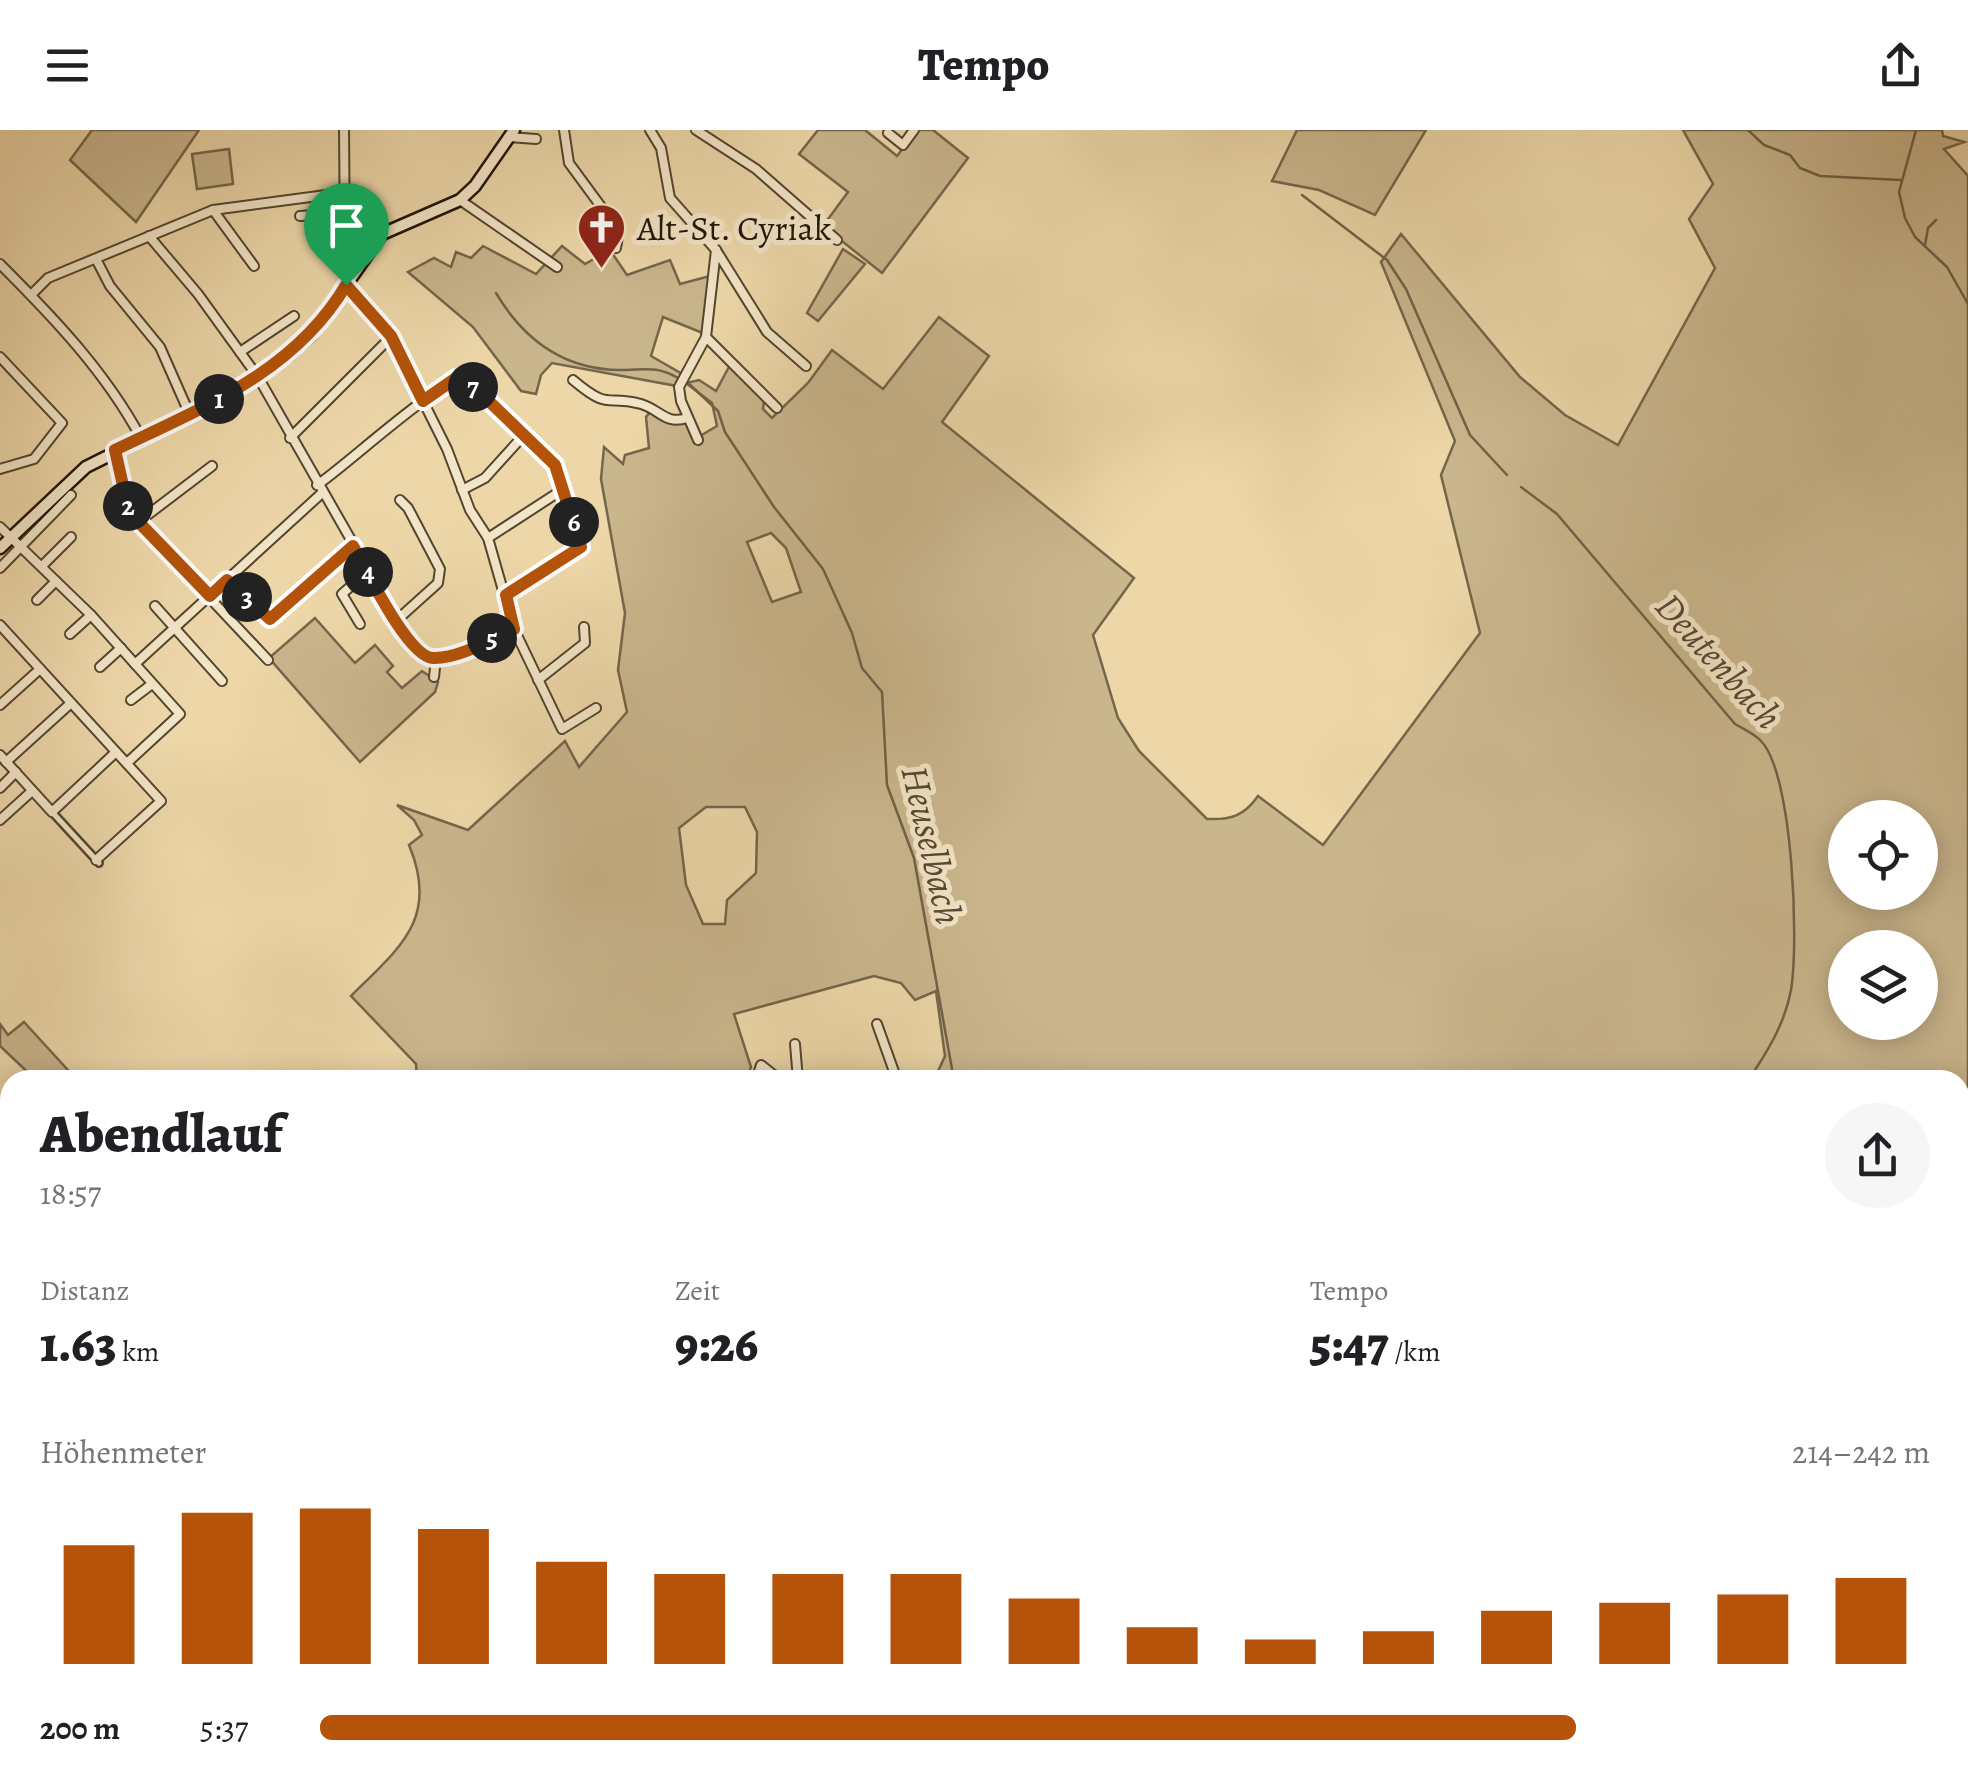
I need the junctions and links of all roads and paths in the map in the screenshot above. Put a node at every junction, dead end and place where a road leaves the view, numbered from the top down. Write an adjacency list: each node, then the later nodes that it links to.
1 (564, 130): 16 (street)
2 (650, 130): 17 (street)
3 (696, 130): 15 (street)
4 (914, 130): 6 (street)
5 (344, 131): 9 (street)
6 (888, 133)
7 (511, 134): 8 (street); 10 (main road)
8 (536, 139)
9 (341, 193): 11 (street); 12 (street)
10 (460, 200): 21 (street); 22 (main road)
11 (213, 210): 14 (street); 20 (street)
12 (342, 212): 13 (street); 22 (street)
13 (300, 216)
14 (149, 236): 18 (street); 28 (street)
15 (837, 240)
16 (616, 248)
17 (716, 250): 27 (street); 30 (street)
18 (96, 260): 24 (street); 35 (street)
19 (0, 264): 24 (street)
20 (254, 266)
21 (557, 267)
22 (357, 268): 23 (main road)
23 (346, 285): 26 (street); 31 (main road)
24 (32, 292): 38 (street)
25 (294, 316): 28 (street)
26 (391, 336): 33 (street); 39 (street)
27 (706, 337): 34 (street); 36 (street)
28 (240, 352): 31 (street)
29 (0, 356): 43 (street)
30 (806, 366)
31 (258, 378): 35 (main road); 39 (street)
32 (573, 380): 36 (street)
33 (423, 401): 37 (street); 45 (street); 46 (street)
34 (778, 408)
35 (190, 415): 38 (main road)
36 (687, 418): 40 (street)
37 (523, 436): 44 (street); 46 (street)
38 (141, 438): 41 (main road)
39 (290, 438): 45 (street)
40 (698, 440)
41 (115, 450): 49 (street); 51 (main road)
42 (212, 466): 49 (street)
43 (0, 469)
44 (565, 488): 53 (street); 62 (street)
45 (320, 489): 55 (street); 60 (street)
46 (462, 490): 53 (street)
47 (71, 495): 54 (street)
48 (400, 500): 67 (street)
49 (137, 523): 63 (street)
50 (0, 527): 51 (street)
51 (11, 537): 54 (street); 56 (main road)
52 (71, 537): 57 (street)
53 (488, 538): 62 (street)
54 (22, 546): 57 (street); 58 (street)
55 (353, 546): 59 (street); 60 (street)
56 (0, 548)
57 (42, 566): 61 (street)
58 (0, 568)
59 (368, 571): 67 (street); 68 (street)
60 (227, 580): 63 (street)
61 (56, 581): 64 (street); 66 (street)
62 (506, 595): 72 (street)
63 (210, 596): 70 (street); 76 (street)
64 (36, 600)
65 (155, 606): 70 (street)
66 (91, 615): 73 (street); 74 (street)
67 (397, 620): 75 (street)
68 (360, 624)
69 (0, 625): 79 (street)
70 (174, 628): 77 (street); 82 (street)
71 (584, 628): 81 (street)
72 (514, 629): 75 (street); 81 (street)
73 (70, 634)
74 (121, 648): 77 (street); 78 (street)
75 (436, 658): 80 (street)
76 (268, 660)
77 (135, 664): 83 (street)
78 (100, 667)
79 (40, 668): 85 (street); 86 (street)
80 (434, 677)
81 (538, 680): 87 (street)
82 (222, 681)
83 (152, 684): 84 (street); 90 (street)
84 (131, 700)
85 (72, 703): 88 (street); 89 (street)
86 (0, 704)
87 (596, 708)
88 (116, 752): 90 (street); 94 (street)
89 (3, 759): 91 (street)
90 (126, 763): 96 (street)
91 (16, 772): 92 (street); 93 (street)
92 (0, 788)
93 (32, 791): 94 (street); 95 (street)
94 (52, 812): 96 (street)
95 (0, 820)
96 (97, 862)
97 (877, 1024): 100 (street)
98 (795, 1044): 99 (street)
99 (797, 1070)
100 (893, 1070)

